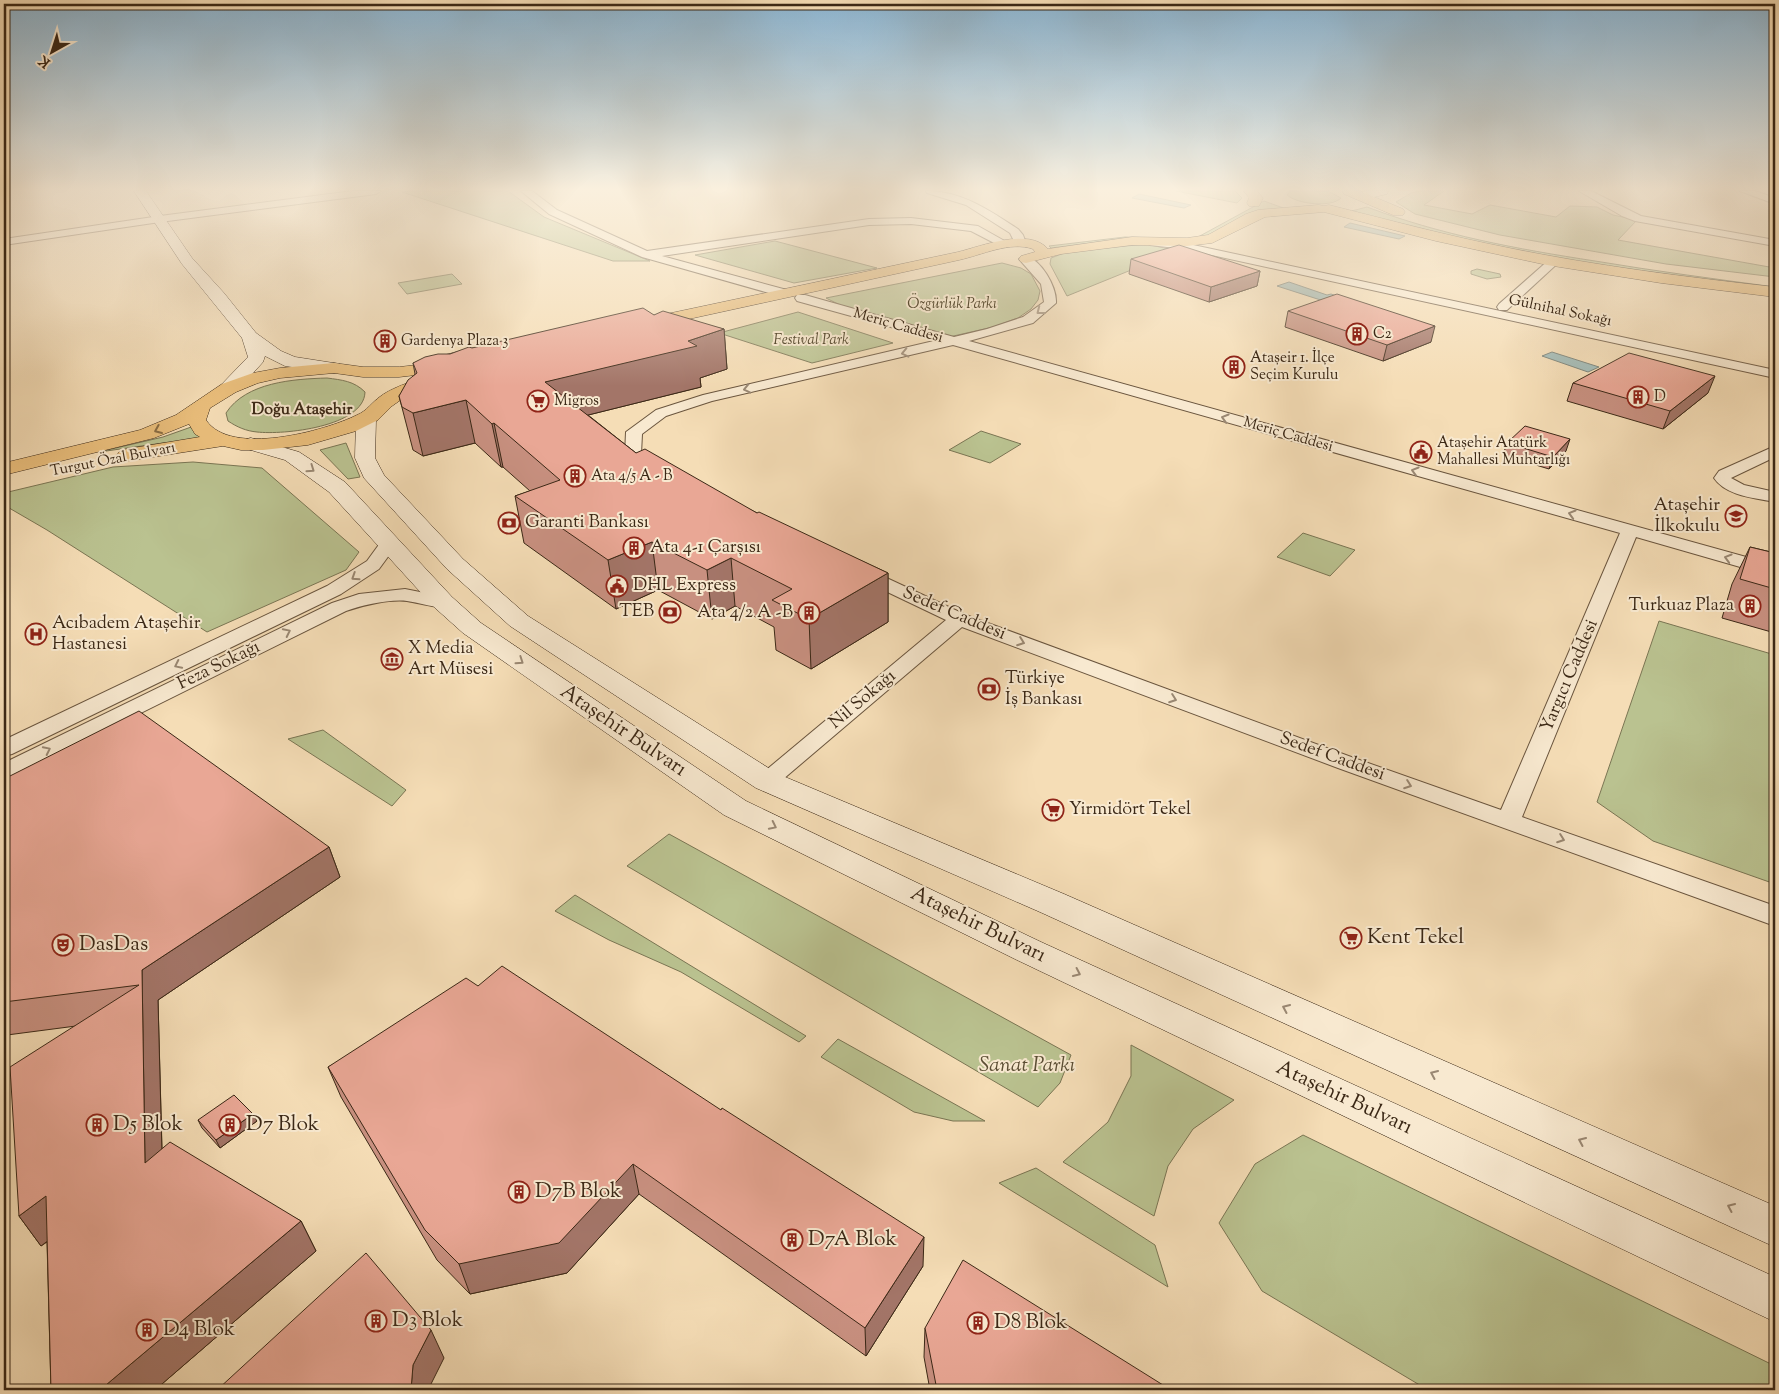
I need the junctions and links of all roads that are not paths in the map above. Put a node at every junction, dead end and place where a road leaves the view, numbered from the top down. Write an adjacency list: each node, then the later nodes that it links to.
1 (184, 256): 16 (main road)
2 (650, 256): 13 (street)
3 (996, 256): 13 (main road)
4 (999, 256): 14 (main road)
5 (1017, 256): 17 (street, one-way to 17)
6 (1230, 256): 21 (street, Gülnihal Sokağı)
7 (1265, 256): 15 (street, Gülnihal Sokağı)
8 (1525, 256): 10 (main road)
9 (1584, 256): 11 (main road)
10 (1554, 262): 12 (main road); 15 (street)
11 (1775, 282)
12 (1775, 292)
13 (783, 293): 14 (main road)
14 (801, 298): 17 (street, Meriç Caddesi)
15 (1503, 307): 18 (street, Gülnihal Sokağı)
16 (250, 338): 19 (main road); 22 (main road)
17 (953, 342): 28 (street, one-way to 28); 31 (street, Meriç Caddesi, one-way to 17)
18 (1775, 364)
19 (334, 368): 20 (main road, Turgut Özal Bulvarı); 22 (main road, Turgut Özal Bulvarı)
20 (363, 372): 24 (main road, Turgut Özal Bulvarı); 24 (main road, Turgut Özal Bulvarı)
21 (1775, 374)
22 (229, 388): 23 (main road, Turgut Özal Bulvarı)
23 (201, 407): 25 (main road); 27 (main road, Turgut Özal Bulvarı, one-way to 27)
24 (376, 410): 25 (main road, Turgut Özal Bulvarı); 39 (main road, Ataşehir Bulvarı)
25 (236, 442): 29 (main road, Turgut Özal Bulvarı); 32 (main road, Ataşehir Bulvarı, one-way to 32)
26 (1775, 451): 30 (street)
27 (4, 469)
28 (666, 480)
29 (4, 482)
30 (1775, 497)
31 (1630, 530): 34 (street, Meriç Caddesi, one-way to 31); 41 (street, Yargıcı Caddesi)
32 (389, 543): 35 (main road, Ataşehir Bulvarı); 37 (street, Feza Sokağı, one-way to 37)
33 (851, 568): 36 (street, Sedef Caddesi)
34 (1775, 571)
35 (443, 602): 38 (street, Feza Sokağı, one-way to 35); 40 (main road, Ataşehir Bulvarı, one-way to 40)
36 (959, 619): 39 (street, Nil Sokağı); 41 (street, Sedef Caddesi, one-way to 41)
37 (4, 749)
38 (4, 772)
39 (767, 780): 40 (main road); 43 (main road, Ataşehir Bulvarı, one-way to 39)
40 (735, 808): 44 (main road, Ataşehir Bulvarı, one-way to 44)
41 (1508, 821): 42 (street, Sedef Caddesi, one-way to 42)
42 (1775, 916)
43 (1775, 1227)
44 (1775, 1300)

